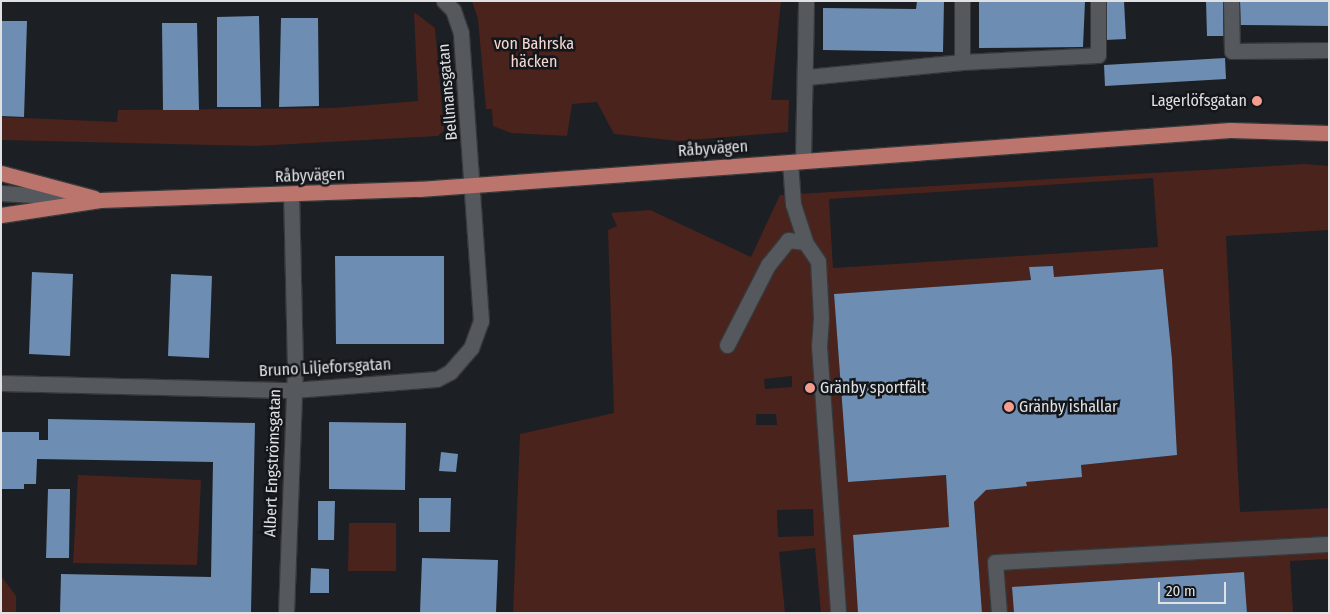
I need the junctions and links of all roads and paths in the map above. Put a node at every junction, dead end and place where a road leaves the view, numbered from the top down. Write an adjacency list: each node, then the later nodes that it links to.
1 (444, 1): 12 (street, Bellmansgatan)
2 (806, 1): 8 (street)
3 (962, 1): 7 (street)
4 (1098, 1): 7 (street)
5 (1232, 1): 6 (street)
6 (1329, 50)
7 (962, 62): 8 (street)
8 (807, 77): 10 (street)
9 (1329, 133): 10 (main road, Råbyvägen)
10 (797, 161): 12 (main road, Råbyvägen); 17 (street)
11 (1, 173): 15 (main road, Råbyvägen)
12 (473, 184): 14 (main road, Råbyvägen); 20 (street, Bruno Liljeforsgatan)
13 (1, 193): 15 (street, Råbyvägen)
14 (291, 195): 15 (main road, Råbyvägen); 20 (street, Albert Engströmsgatan)
15 (100, 200): 16 (main road, Råbyvägen)
16 (1, 215)
17 (805, 242): 18 (street); 23 (street)
18 (727, 345)
19 (1, 383): 20 (street, Bruno Liljeforsgatan)
20 (294, 390): 22 (street, Albert Engströmsgatan)
21 (1329, 544): 24 (street)
22 (286, 613)
23 (838, 613)
24 (999, 613)

